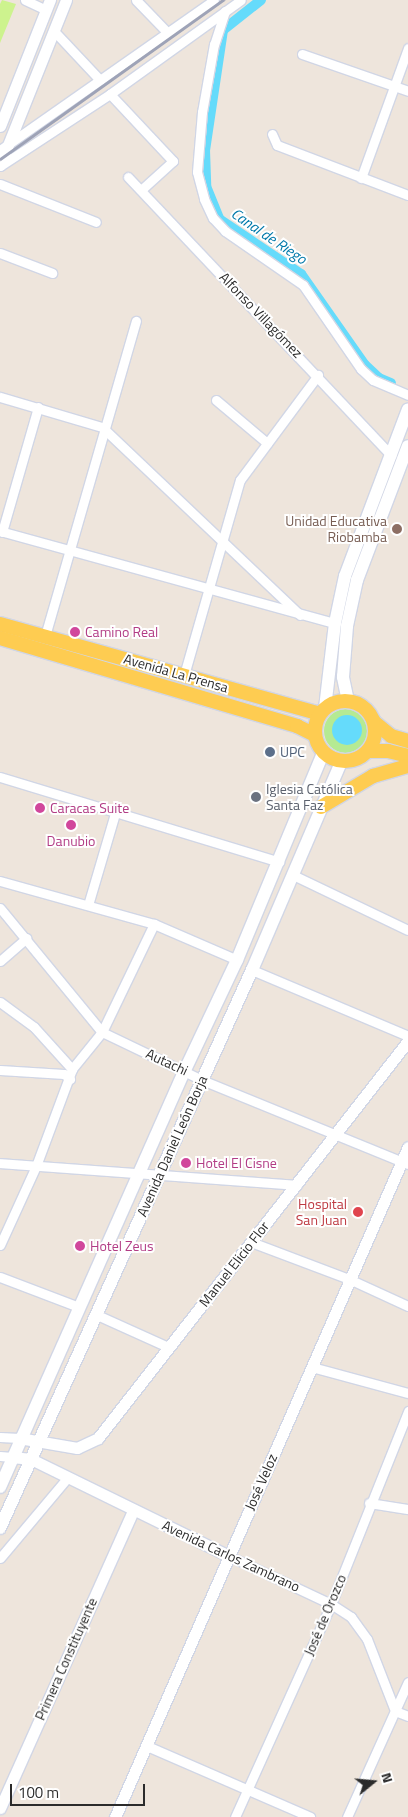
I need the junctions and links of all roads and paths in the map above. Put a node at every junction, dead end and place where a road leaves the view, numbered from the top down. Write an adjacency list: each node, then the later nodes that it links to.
1 (25, 0): 6 (street)
2 (66, 0): 8 (street)
3 (214, 0): 9 (street)
4 (241, 0): 7 (street)
5 (139, 1): 9 (street)
6 (48, 5): 16 (street)
7 (225, 11): 15 (street); 30 (street)
8 (54, 31): 12 (street); 18 (street)
9 (168, 33): 12 (street)
10 (408, 48): 13 (street)
11 (302, 54): 13 (street)
12 (100, 80): 18 (street)
13 (394, 86): 14 (street); 21 (street)
14 (408, 91)
15 (110, 94): 19 (street); 23 (street)
16 (1, 120)
17 (272, 134): 21 (street)
18 (4, 147): 19 (street)
19 (0, 166)
20 (128, 177): 23 (street, Alfonso Villagómez)
21 (361, 178): 24 (street)
22 (0, 184): 25 (street)
23 (141, 190): 29 (street, Alfonso Villagómez)
24 (408, 195)
25 (96, 222)
26 (0, 253): 27 (street)
27 (52, 273)
28 (136, 321): 35 (street)
29 (318, 376): 36 (street); 38 (street, Alfonso Villagómez)
30 (408, 396)
31 (0, 397): 33 (street)
32 (216, 400): 36 (street)
33 (38, 407): 35 (street); 39 (street)
34 (408, 409): 38 (main road)
35 (102, 427): 40 (street); 41 (street)
36 (267, 443): 40 (street)
37 (408, 446): 49 (main road)
38 (391, 455): 44 (main road)
39 (1, 532): 41 (street)
40 (222, 540): 42 (street); 43 (street)
41 (70, 550): 42 (street); 46 (street)
42 (209, 588): 43 (street); 48 (street)
43 (300, 615): 44 (street)
44 (335, 623): 50 (main road)
45 (0, 624): 46 (main road, Avenida La Prensa)
46 (45, 636): 48 (main road, Avenida La Prensa)
47 (0, 638): 52 (main road, Avenida La Prensa)
48 (184, 675): 50 (main road, Avenida La Prensa)
49 (348, 701): 50 (main road); 51 (main road)
50 (322, 711): 52 (main road)
51 (374, 722): 53 (main road); 54 (main road)
52 (315, 735): 55 (main road)
53 (408, 741)
54 (368, 751): 56 (main road); 57 (main road)
55 (323, 753): 57 (main road); 62 (main road, Avenida Daniel León Borja)
56 (408, 756)
57 (341, 762): 60 (main road, Avenida Daniel León Borja)
58 (408, 766): 60 (main road)
59 (0, 777): 61 (street)
60 (321, 807): 63 (main road, Avenida Daniel León Borja)
61 (115, 813): 62 (street); 65 (street)
62 (279, 862): 70 (main road, Avenida Daniel León Borja)
63 (293, 876): 68 (street); 72 (main road, Avenida Daniel León Borja)
64 (0, 881): 65 (street)
65 (88, 905): 67 (street)
66 (0, 908): 69 (street, Autachi)
67 (154, 924): 70 (street); 74 (street)
68 (408, 930)
69 (26, 938): 71 (street); 74 (street, Autachi)
70 (237, 960): 79 (main road, Avenida Daniel León Borja)
71 (0, 961)
72 (252, 970): 75 (street); 81 (main road, Avenida Daniel León Borja)
73 (0, 1002): 77 (street)
74 (102, 1032): 77 (street); 79 (street, Autachi)
75 (408, 1036)
76 (408, 1041): 82 (street, Manuel Elicio Flor)
77 (72, 1069): 80 (street)
78 (0, 1070): 80 (street)
79 (184, 1070): 81 (street, Autachi); 87 (main road, Avenida Daniel León Borja)
80 (70, 1078): 86 (street)
81 (202, 1080): 82 (street, Autachi); 88 (main road, Avenida Daniel León Borja)
82 (337, 1133): 85 (street, Autachi); 89 (street, Manuel Elicio Flor)
83 (408, 1147): 85 (street, José Veloz)
84 (0, 1163): 86 (street)
85 (405, 1163): 93 (street, José Veloz)
86 (36, 1166): 87 (street); 91 (street)
87 (139, 1174): 88 (street); 95 (main road, Avenida Daniel León Borja)
88 (159, 1176): 89 (street); 96 (main road, Avenida Daniel León Borja)
89 (297, 1185): 90 (street, Manuel Elicio Flor)
90 (251, 1242): 93 (street); 97 (street, Manuel Elicio Flor)
91 (0, 1245)
92 (0, 1277): 95 (street)
93 (349, 1279): 94 (street); 98 (street, José Veloz)
94 (408, 1306)
95 (78, 1307): 103 (main road, Avenida Daniel León Borja)
96 (97, 1315): 97 (street); 104 (main road, Avenida Daniel León Borja)
97 (168, 1347): 104 (street, Manuel Elicio Flor)
98 (312, 1367): 99 (street); 113 (street, José Veloz)
99 (408, 1393)
100 (408, 1411): 101 (street, José de Orozco)
101 (404, 1434): 109 (street, José de Orozco)
102 (0, 1437): 103 (street)
103 (19, 1438): 104 (street); 105 (main road, Avenida Daniel León Borja)
104 (38, 1441): 106 (main road, Avenida Daniel León Borja)
105 (6, 1456): 106 (street, Avenida Carlos Zambrano); 108 (main road, Avenida Daniel León Borja)
106 (31, 1458): 107 (street, Avenida Carlos Zambrano); 112 (main road, Avenida Daniel León Borja)
107 (68, 1478): 111 (street, Avenida Carlos Zambrano); 114 (street)
108 (0, 1487)
109 (369, 1503): 110 (street); 115 (street, José de Orozco)
110 (408, 1509)
111 (133, 1510): 113 (street, Avenida Carlos Zambrano); 121 (street, Primera Constituyente)
112 (0, 1528)
113 (229, 1556): 115 (street, Avenida Carlos Zambrano); 119 (street, José Veloz)
114 (0, 1558)
115 (332, 1604): 117 (street, Avenida Carlos Zambrano); 120 (street, José de Orozco)
116 (408, 1682): 117 (street)
117 (395, 1711): 118 (street); 125 (street)
118 (408, 1716)
119 (147, 1746): 120 (street); 122 (street, José Veloz)
120 (248, 1790): 123 (street, José de Orozco); 124 (street)
121 (0, 1808)
122 (115, 1817)
123 (235, 1817)
124 (310, 1817)
125 (347, 1817)

